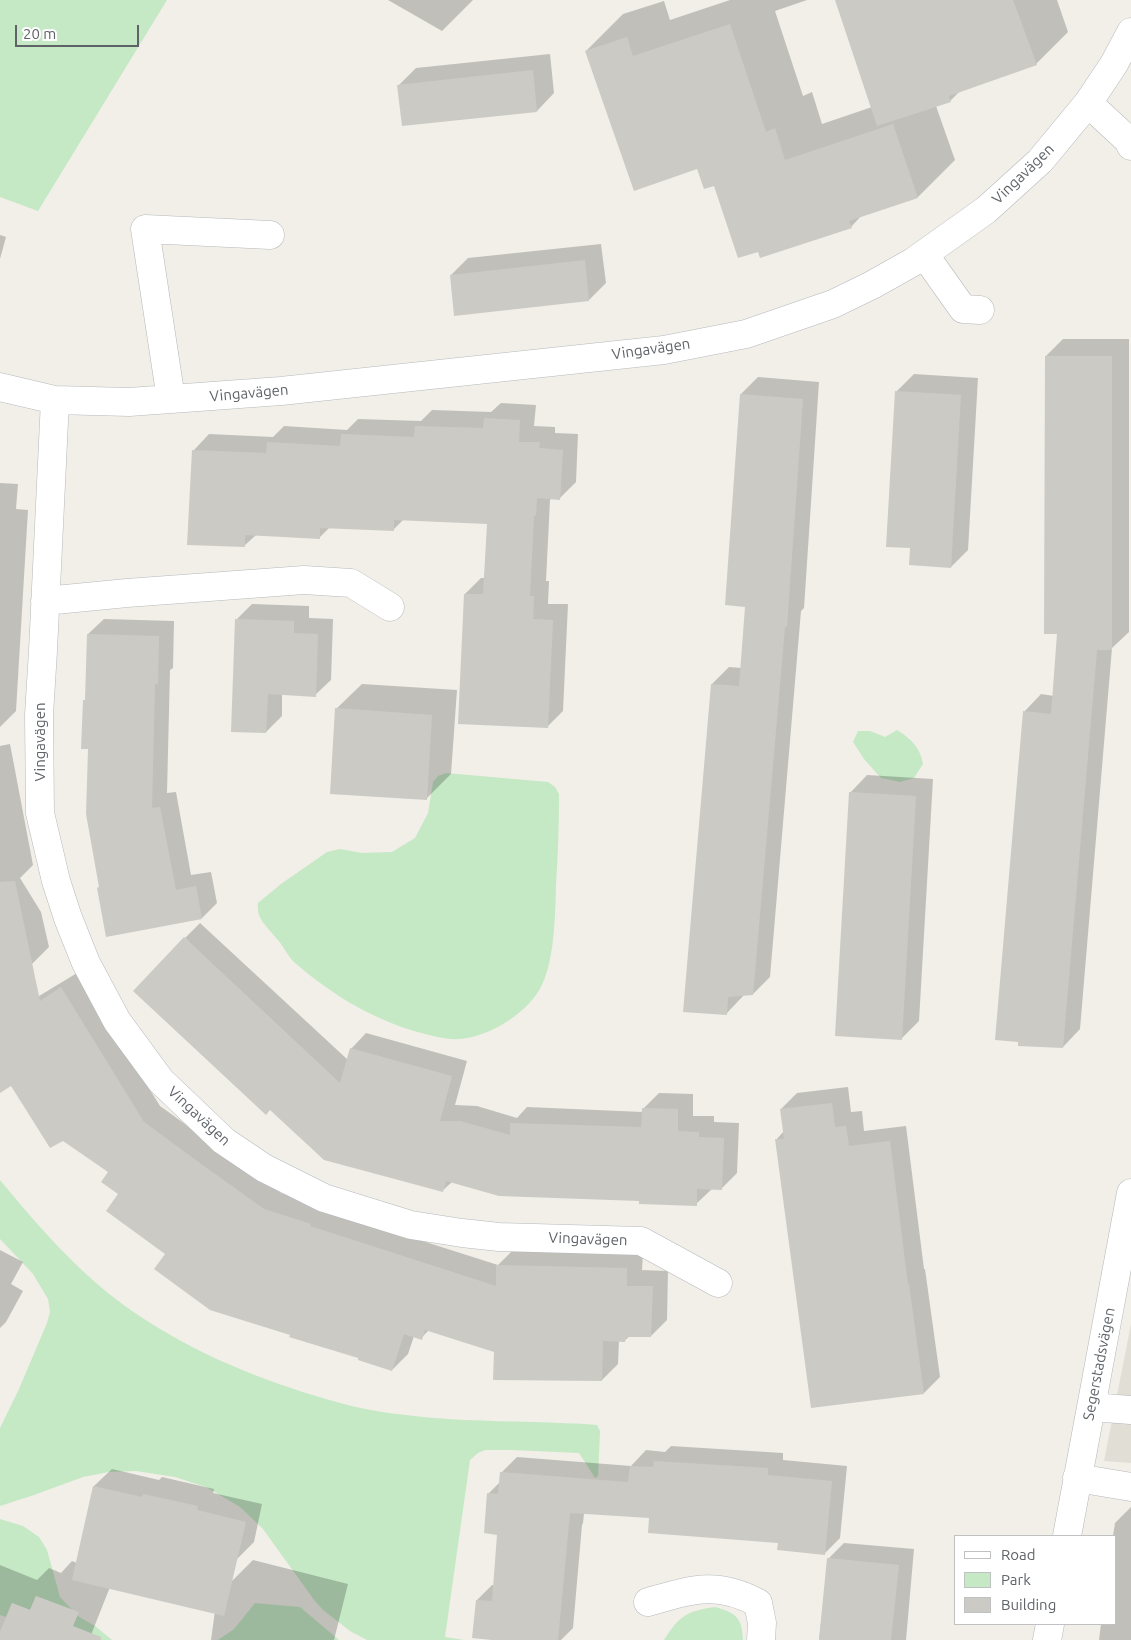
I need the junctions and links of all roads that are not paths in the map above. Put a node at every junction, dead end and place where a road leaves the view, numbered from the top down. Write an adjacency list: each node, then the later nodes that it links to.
1 (1131, 32): 2 (street, Vingavägen)
2 (1088, 104): 3 (street); 5 (street, Vingavägen)
3 (1131, 146)
4 (270, 235): 8 (street)
5 (924, 254): 6 (street); 8 (street, Vingavägen)
6 (980, 310)
7 (0, 387): 9 (street, Vingavägen)
8 (171, 399): 9 (street, Vingavägen)
9 (55, 400): 10 (street, Vingavägen)
10 (45, 601): 11 (street); 13 (street, Vingavägen)
11 (390, 607)
12 (1131, 1193): 14 (street, Segerstadsvägen)
13 (718, 1283)
14 (1091, 1407): 15 (street); 16 (street, Segerstadsvägen)
15 (1131, 1410)
16 (1078, 1478): 17 (street); 18 (street, Segerstadsvägen)
17 (1131, 1487)
18 (1066, 1535)
19 (648, 1602): 21 (street)
20 (1050, 1625): 22 (street)
21 (761, 1640)
22 (1047, 1640)

